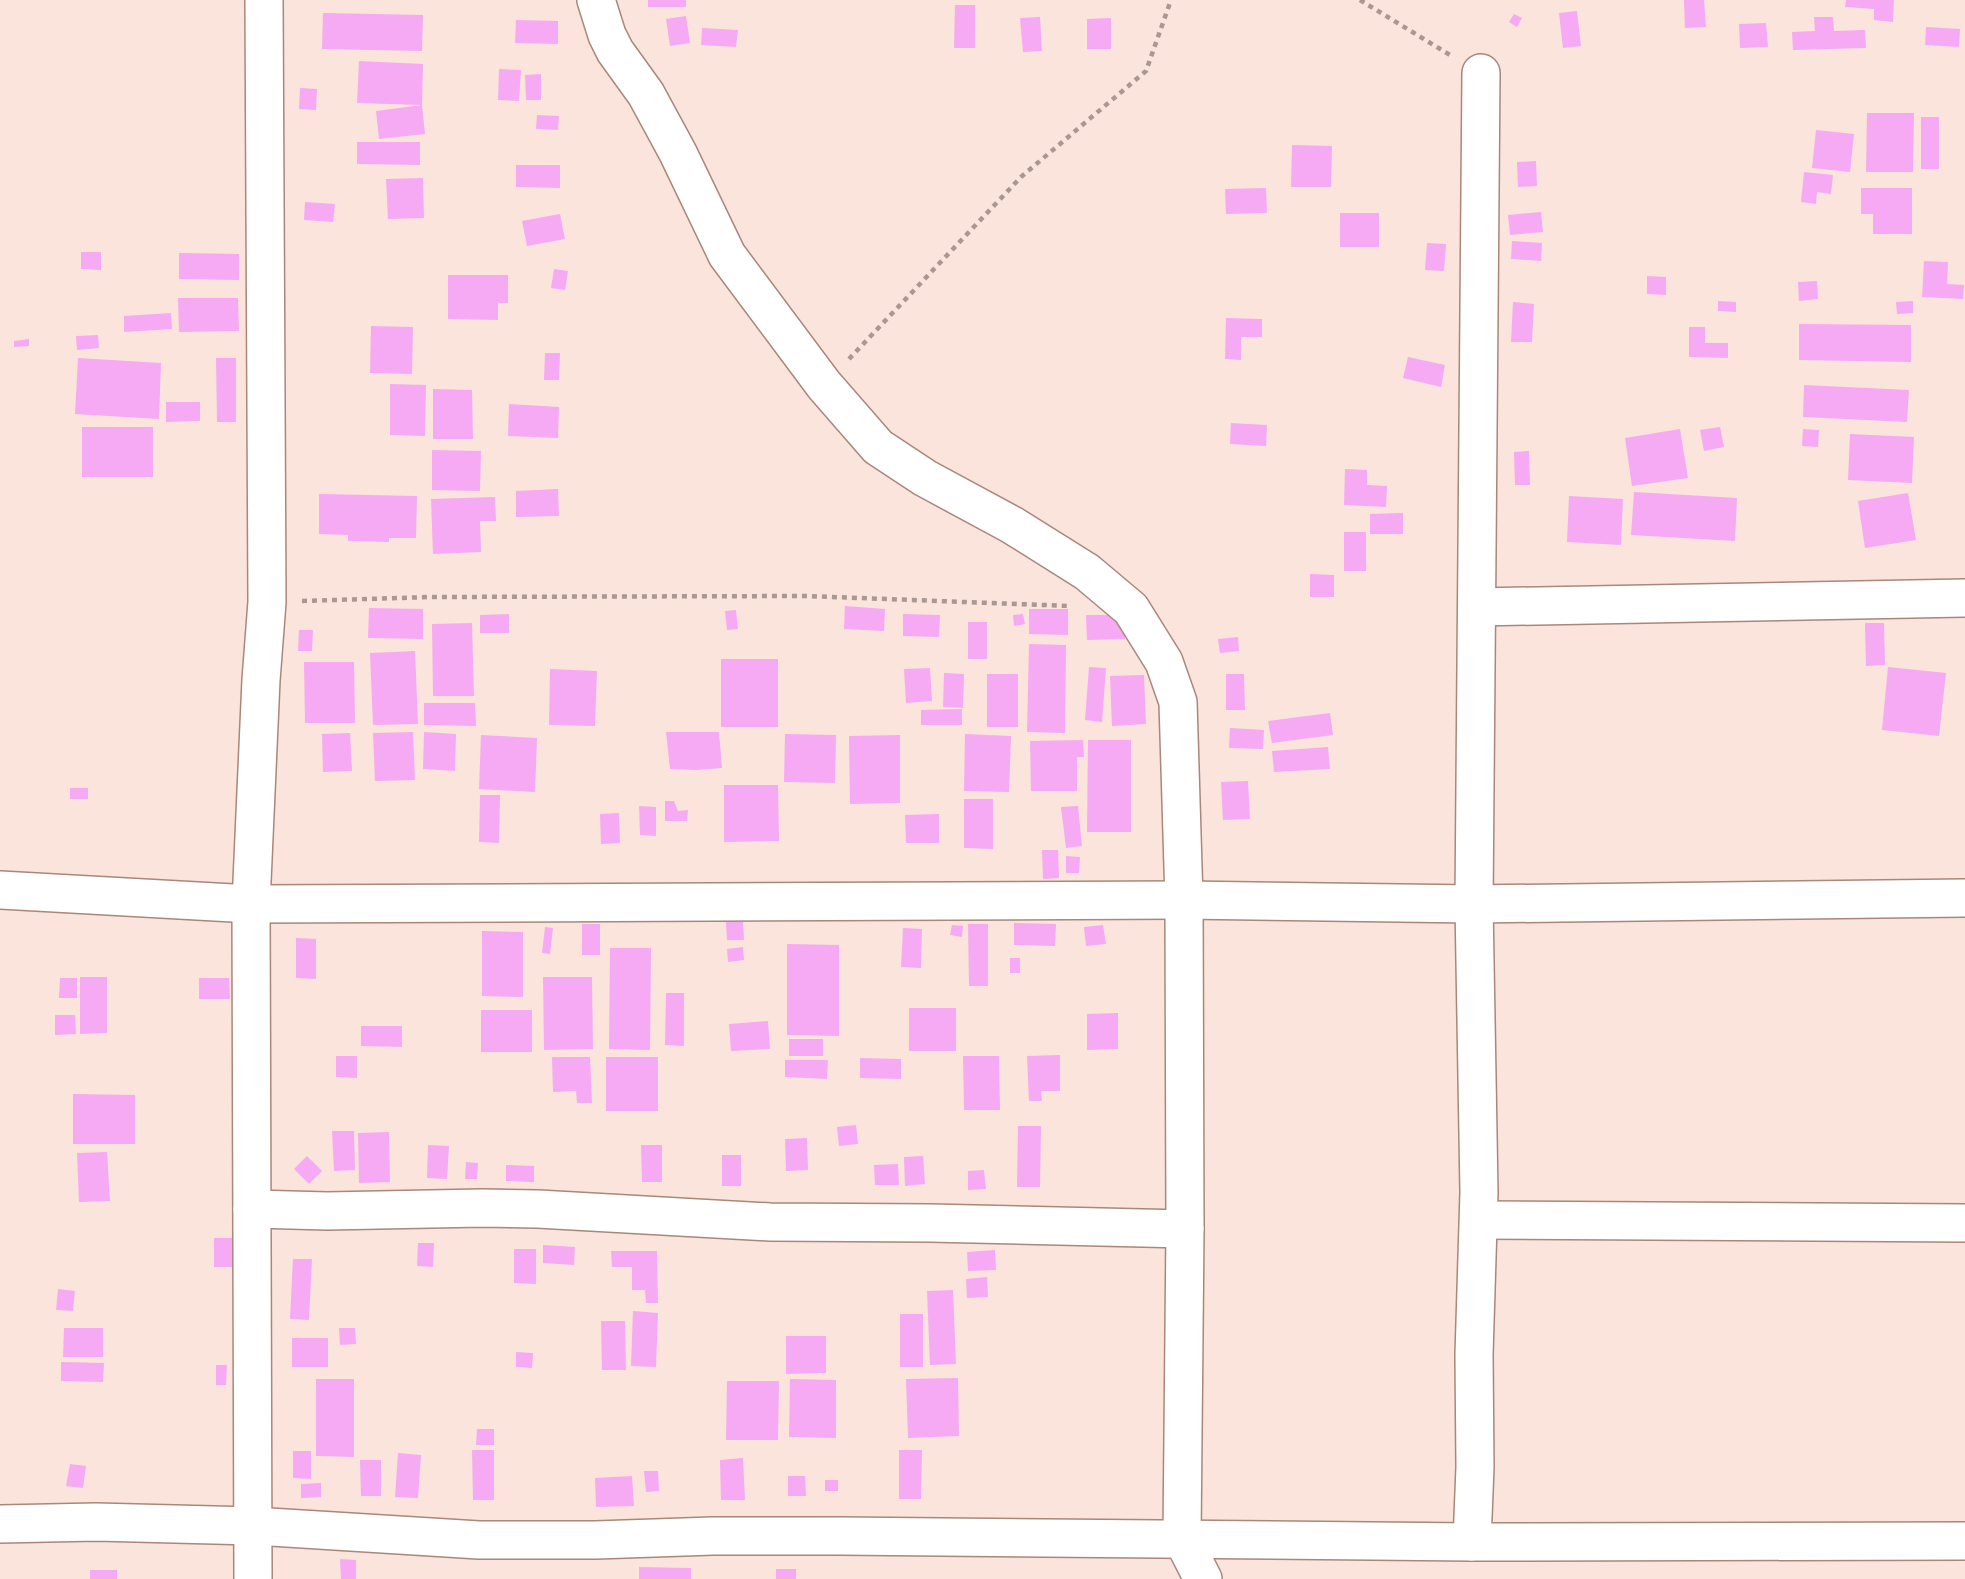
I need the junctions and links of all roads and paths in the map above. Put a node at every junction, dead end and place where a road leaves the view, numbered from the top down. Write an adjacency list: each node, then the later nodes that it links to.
1 (264, 0): 8 (street)
2 (596, 0): 6 (street)
3 (1171, 0): 6 (path)
4 (1360, 0): 5 (path)
5 (1481, 73): 10 (street)
6 (824, 385): 13 (street)
7 (1965, 598): 10 (street)
8 (267, 602): 9 (path); 14 (street)
9 (1077, 607)
10 (1477, 607): 15 (street)
11 (0, 890): 14 (street)
12 (1965, 898): 15 (street)
13 (1184, 900): 14 (street); 15 (street); 19 (street)
14 (251, 904): 16 (street)
15 (1474, 904): 17 (street)
16 (252, 1209): 19 (street); 21 (street)
17 (1479, 1220): 18 (street); 24 (street)
18 (1965, 1223)
19 (1185, 1229): 22 (street)
20 (0, 1524): 21 (street)
21 (253, 1527): 22 (street); 25 (street)
22 (1182, 1538): 24 (street); 26 (street)
23 (1965, 1541): 24 (street)
24 (1472, 1542)
25 (254, 1579)
26 (1203, 1579)

